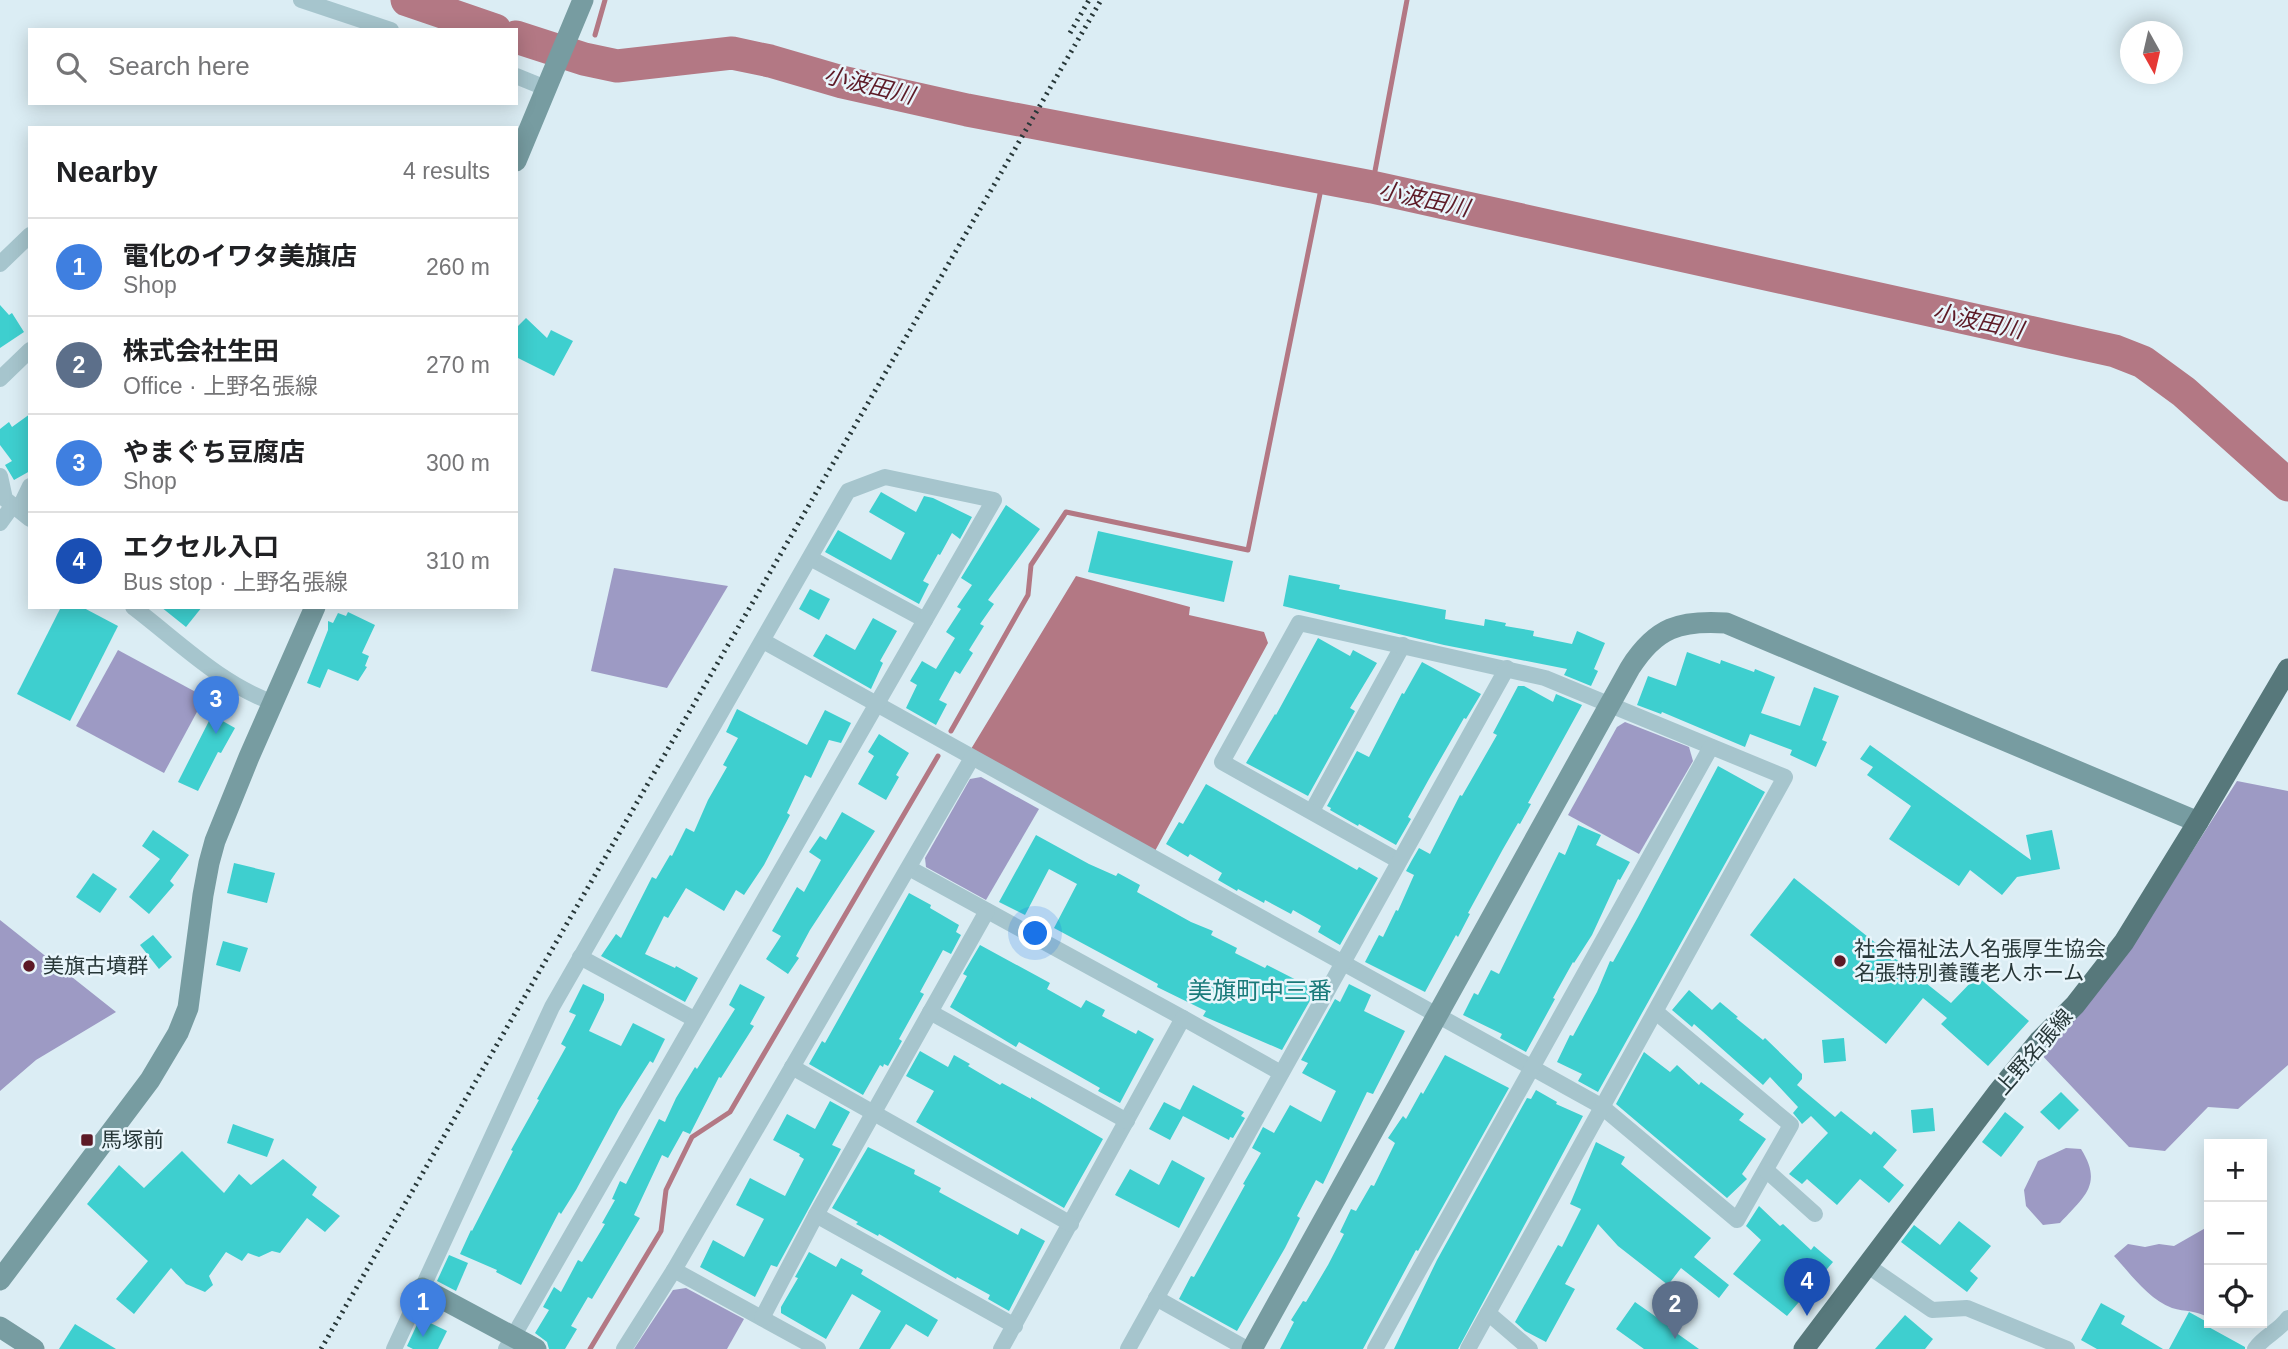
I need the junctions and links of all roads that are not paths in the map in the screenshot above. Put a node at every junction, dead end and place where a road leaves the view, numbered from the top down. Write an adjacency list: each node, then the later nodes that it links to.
1 (301, 0): 3 (street)
2 (583, 0): 5 (street)
3 (385, 28)
4 (518, 76): 5 (street)
5 (552, 80): 6 (street)
6 (518, 156)
7 (28, 237): 8 (street)
8 (0, 264)
9 (28, 352): 10 (street)
10 (0, 379)
11 (0, 477): 13 (street)
12 (28, 488): 13 (street)
13 (13, 506): 14 (street)
14 (0, 523)
15 (810, 558): 18 (street); 18 (street); 19 (street)
16 (136, 609): 23 (street)
17 (314, 609): 23 (street)
18 (925, 620): 25 (street)
19 (763, 641): 25 (street); 33 (street)
20 (1403, 645): 21 (street); 28 (street); 28 (street)
21 (1507, 668): 24 (street); 30 (street)
22 (2288, 669): 29 (main road, 上野名張線)
23 (274, 703): 52 (street)
24 (1610, 704): 26 (street); 29 (street); 37 (street)
25 (877, 705): 27 (street); 39 (street)
26 (1711, 747): 35 (street); 41 (street)
27 (972, 758): 31 (street); 34 (street)
28 (1312, 811): 30 (street)
29 (2198, 822): 50 (main road, 上野名張線)
30 (1399, 861): 34 (street)
31 (909, 867): 32 (street); 40 (street)
32 (986, 911): 36 (street); 38 (street)
33 (580, 957): 39 (street); 53 (street)
34 (1342, 963): 37 (street); 42 (street)
35 (1656, 1012): 43 (street); 46 (street)
36 (930, 1013): 44 (street); 45 (street)
37 (1438, 1015): 41 (street); 69 (street)
38 (1183, 1018): 42 (street); 45 (street)
39 (694, 1019): 60 (street)
40 (792, 1067): 44 (street); 51 (street)
41 (1532, 1069): 43 (street); 70 (street)
42 (1281, 1073): 54 (street)
43 (1601, 1106): 46 (street); 55 (street)
44 (873, 1112): 48 (street); 49 (street)
45 (1127, 1121): 49 (street)
46 (1766, 1170): 47 (street)
47 (1815, 1214)
48 (816, 1215): 56 (street); 58 (street)
49 (1071, 1224): 58 (street)
50 (1868, 1266): 73 (main road, 上野名張線); 74 (street)
51 (674, 1270): 56 (street); 64 (street)
52 (0, 1280)
53 (422, 1288): 60 (street); 62 (street)
54 (1156, 1298): 67 (street); 68 (street)
55 (1488, 1313): 71 (street); 72 (street)
56 (761, 1318): 65 (street)
57 (2288, 1318): 75 (street)
58 (1014, 1326): 66 (street)
59 (0, 1327): 61 (street)
60 (510, 1343): 63 (street)
61 (34, 1349)
62 (394, 1349)
63 (536, 1349)
64 (624, 1349)
65 (818, 1349)
66 (1001, 1349)
67 (1128, 1349)
68 (1247, 1349)
69 (1252, 1349)
70 (1375, 1349)
71 (1468, 1349)
72 (1530, 1349)
73 (1804, 1349)
74 (2067, 1349)
75 (2255, 1349)

